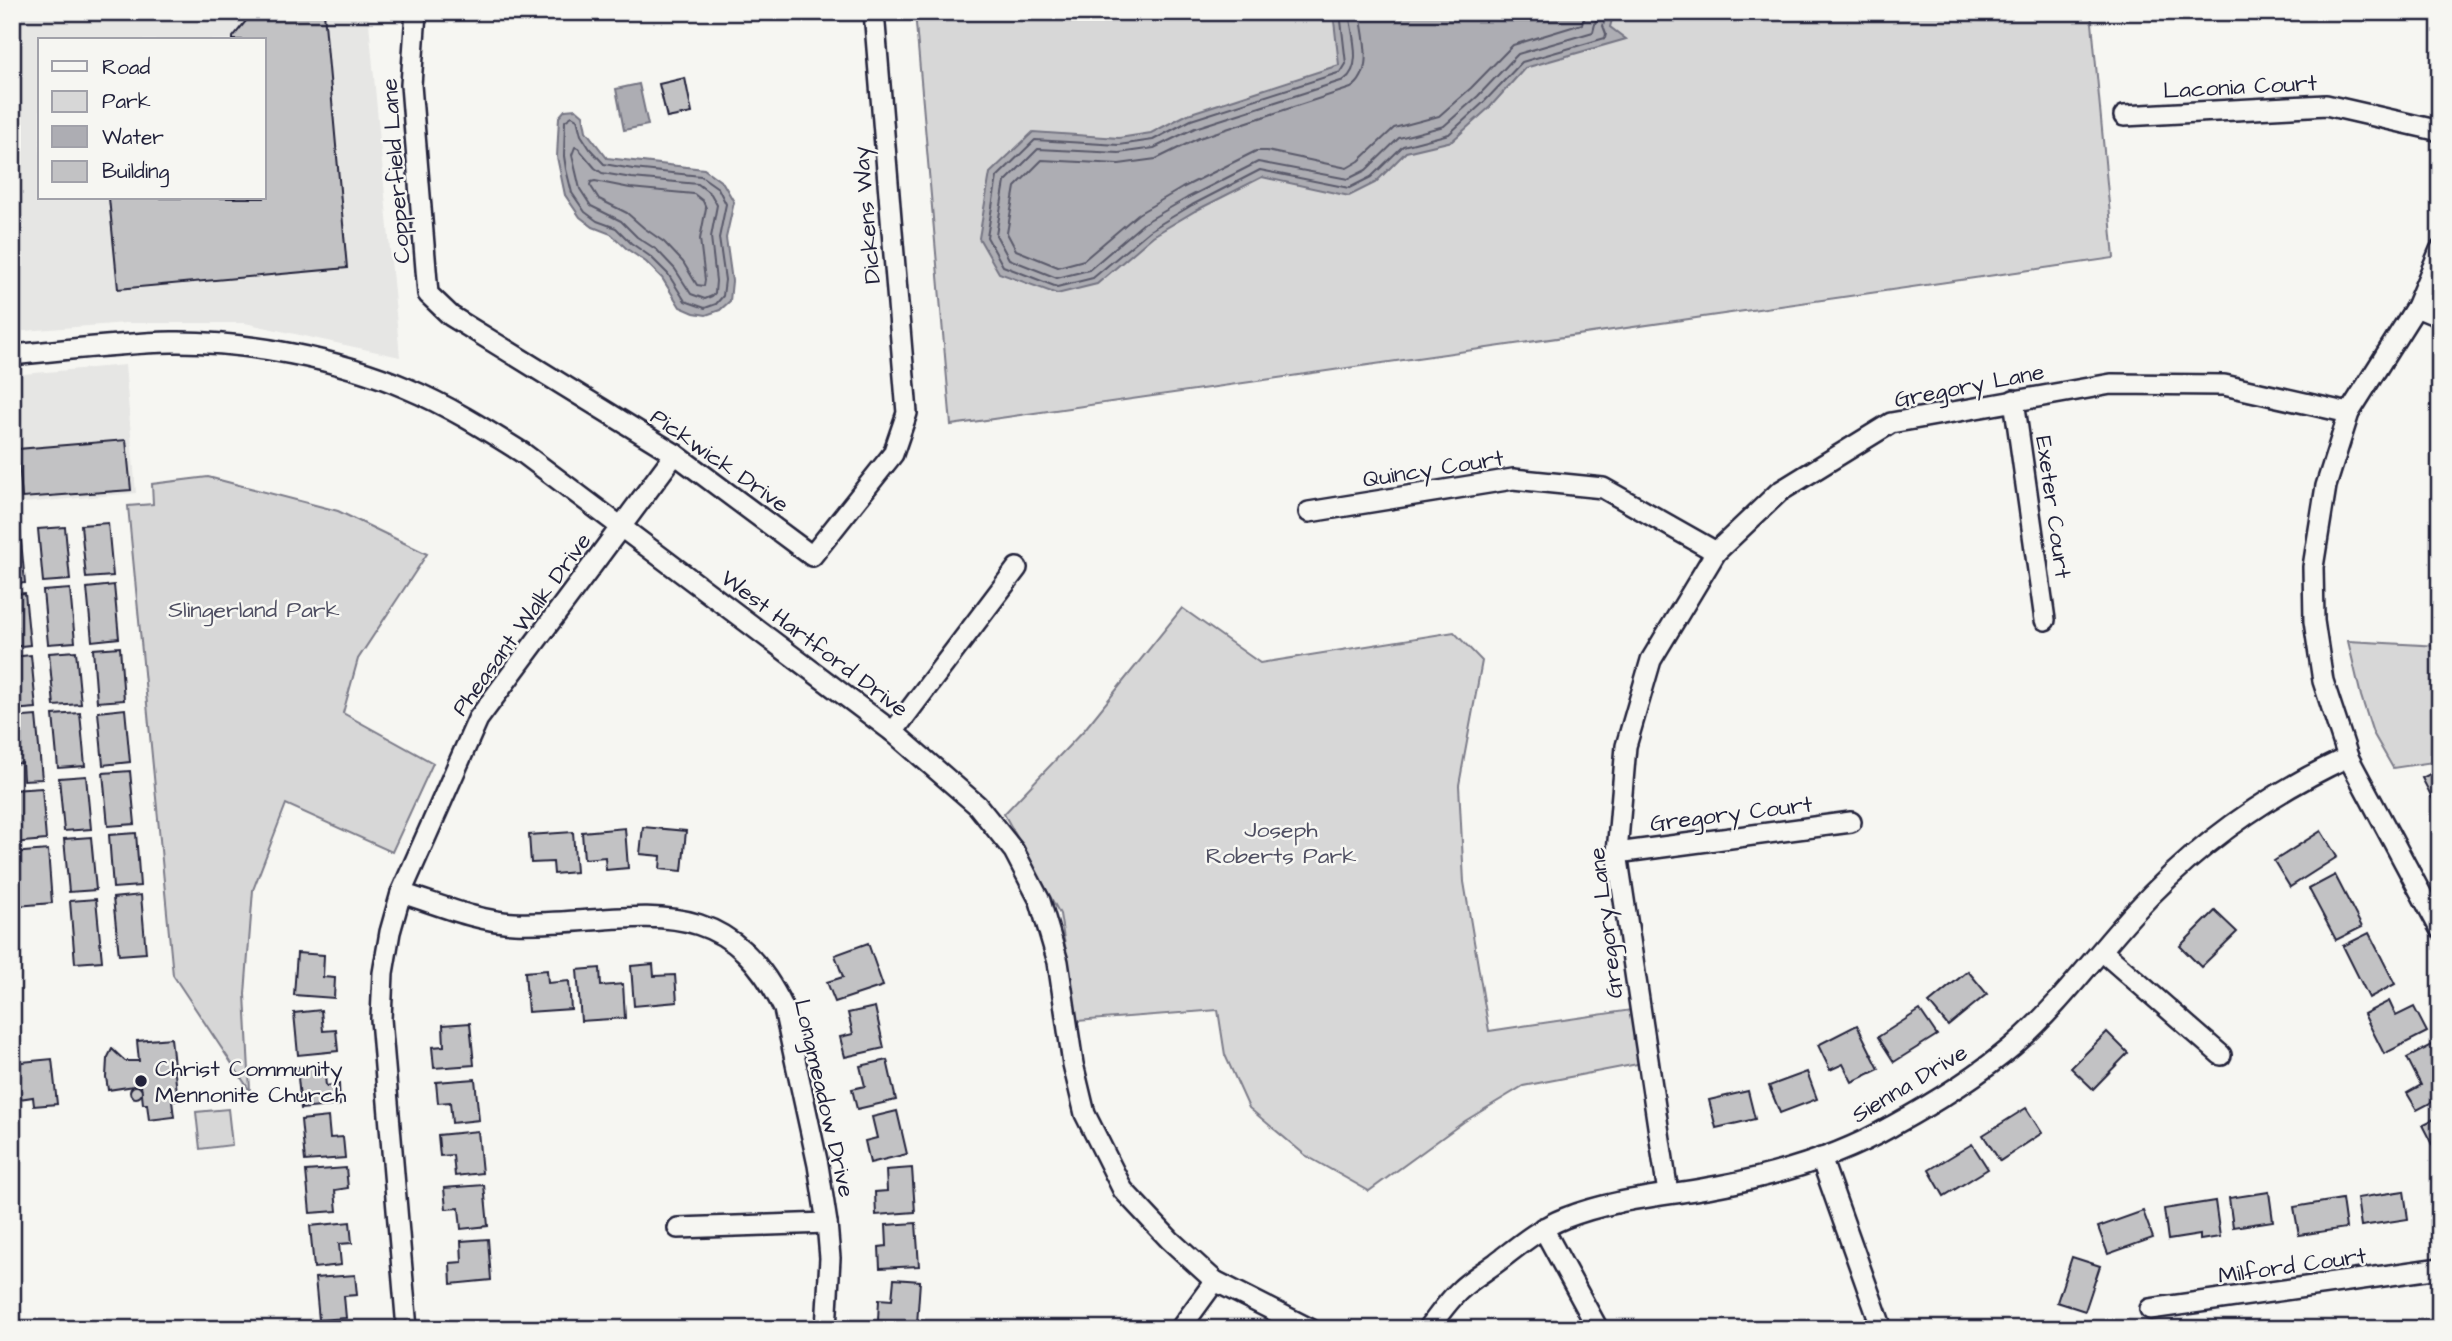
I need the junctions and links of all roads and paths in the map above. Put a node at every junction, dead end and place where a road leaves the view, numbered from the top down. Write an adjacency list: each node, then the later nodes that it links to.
1 (416, 12): 7 (street, Copperfield Lane)
2 (874, 12): 11 (street, Dickens Way)
3 (2124, 116): 4 (street, Laconia Court)
4 (2440, 131)
5 (2440, 250): 6 (street)
6 (2416, 307): 8 (street); 12 (street)
7 (450, 317): 13 (street, Pickwick Drive)
8 (2440, 317)
9 (12, 355): 15 (street, West Hartford Drive)
10 (2014, 400): 12 (street, Gregory Lane); 16 (street, Gregory Lane); 18 (street, Exeter Court)
11 (907, 413): 13 (street, Pickwick Drive)
12 (2350, 413): 20 (street)
13 (675, 454): 15 (street, Pheasant Walk Drive)
14 (1309, 512): 16 (street, Quincy Court)
15 (621, 527): 19 (street, West Hartford Drive); 23 (street, Pheasant Walk Drive)
16 (1716, 552): 22 (street, Gregory Lane)
17 (1017, 568): 19 (street)
18 (2045, 620)
19 (893, 732): 33 (street, West Hartford Drive)
20 (2348, 757): 24 (street); 25 (street, Sienna Drive)
21 (1851, 822): 22 (street, Gregory Court)
22 (1617, 853): 28 (street, Gregory Lane)
23 (401, 892): 29 (street, Longmeadow Drive); 35 (street, Pheasant Walk Drive)
24 (2440, 929)
25 (2102, 951): 26 (street); 27 (street, Sienna Drive)
26 (2221, 1055)
27 (1821, 1158): 28 (street, Sienna Drive); 41 (street)
28 (1668, 1193): 31 (street, Sienna Drive)
29 (827, 1223): 30 (street); 36 (street, Longmeadow Drive)
30 (678, 1228)
31 (1544, 1228): 39 (street, Sienna Drive); 40 (street)
32 (2440, 1268): 34 (street, Milford Court)
33 (1215, 1282): 37 (street); 38 (street, West Hartford Drive)
34 (2150, 1309)
35 (407, 1329)
36 (825, 1329)
37 (1180, 1329)
38 (1310, 1329)
39 (1428, 1329)
40 (1598, 1329)
41 (1882, 1329)

